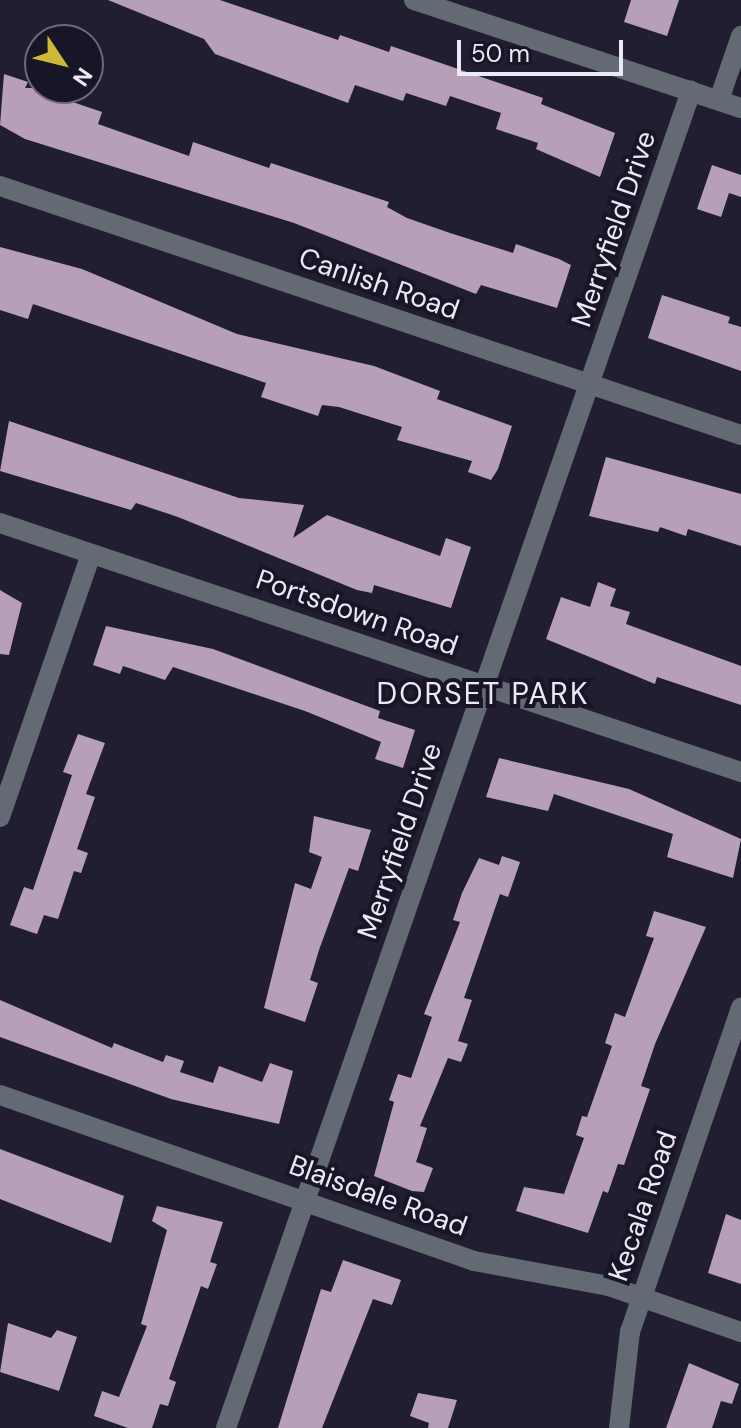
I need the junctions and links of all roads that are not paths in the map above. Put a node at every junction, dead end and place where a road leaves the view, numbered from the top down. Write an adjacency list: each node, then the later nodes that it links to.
1 (419, 1): 3 (street)
2 (741, 36): 4 (street)
3 (691, 91): 4 (street); 7 (street, Merryfield Drive)
4 (719, 100): 5 (street)
5 (741, 108)
6 (0, 186): 7 (street, Canlish Road)
7 (590, 384): 8 (street, Canlish Road); 11 (street, Merryfield Drive)
8 (741, 435)
9 (0, 523): 10 (street, Portsdown Road)
10 (91, 554): 11 (street, Portsdown Road); 13 (street)
11 (484, 686): 12 (street, Portsdown Road); 16 (street, Merryfield Drive)
12 (741, 772)
13 (0, 817)
14 (741, 1007): 17 (street, Kecala Road)
15 (0, 1095): 16 (street, Blaisdale Road)
16 (305, 1199): 17 (street, Blaisdale Road); 19 (street, Merryfield Drive)
17 (642, 1297): 18 (street, Blaisdale Road); 20 (street, Kecala Road)
18 (741, 1332)
19 (226, 1428)
20 (619, 1428)

